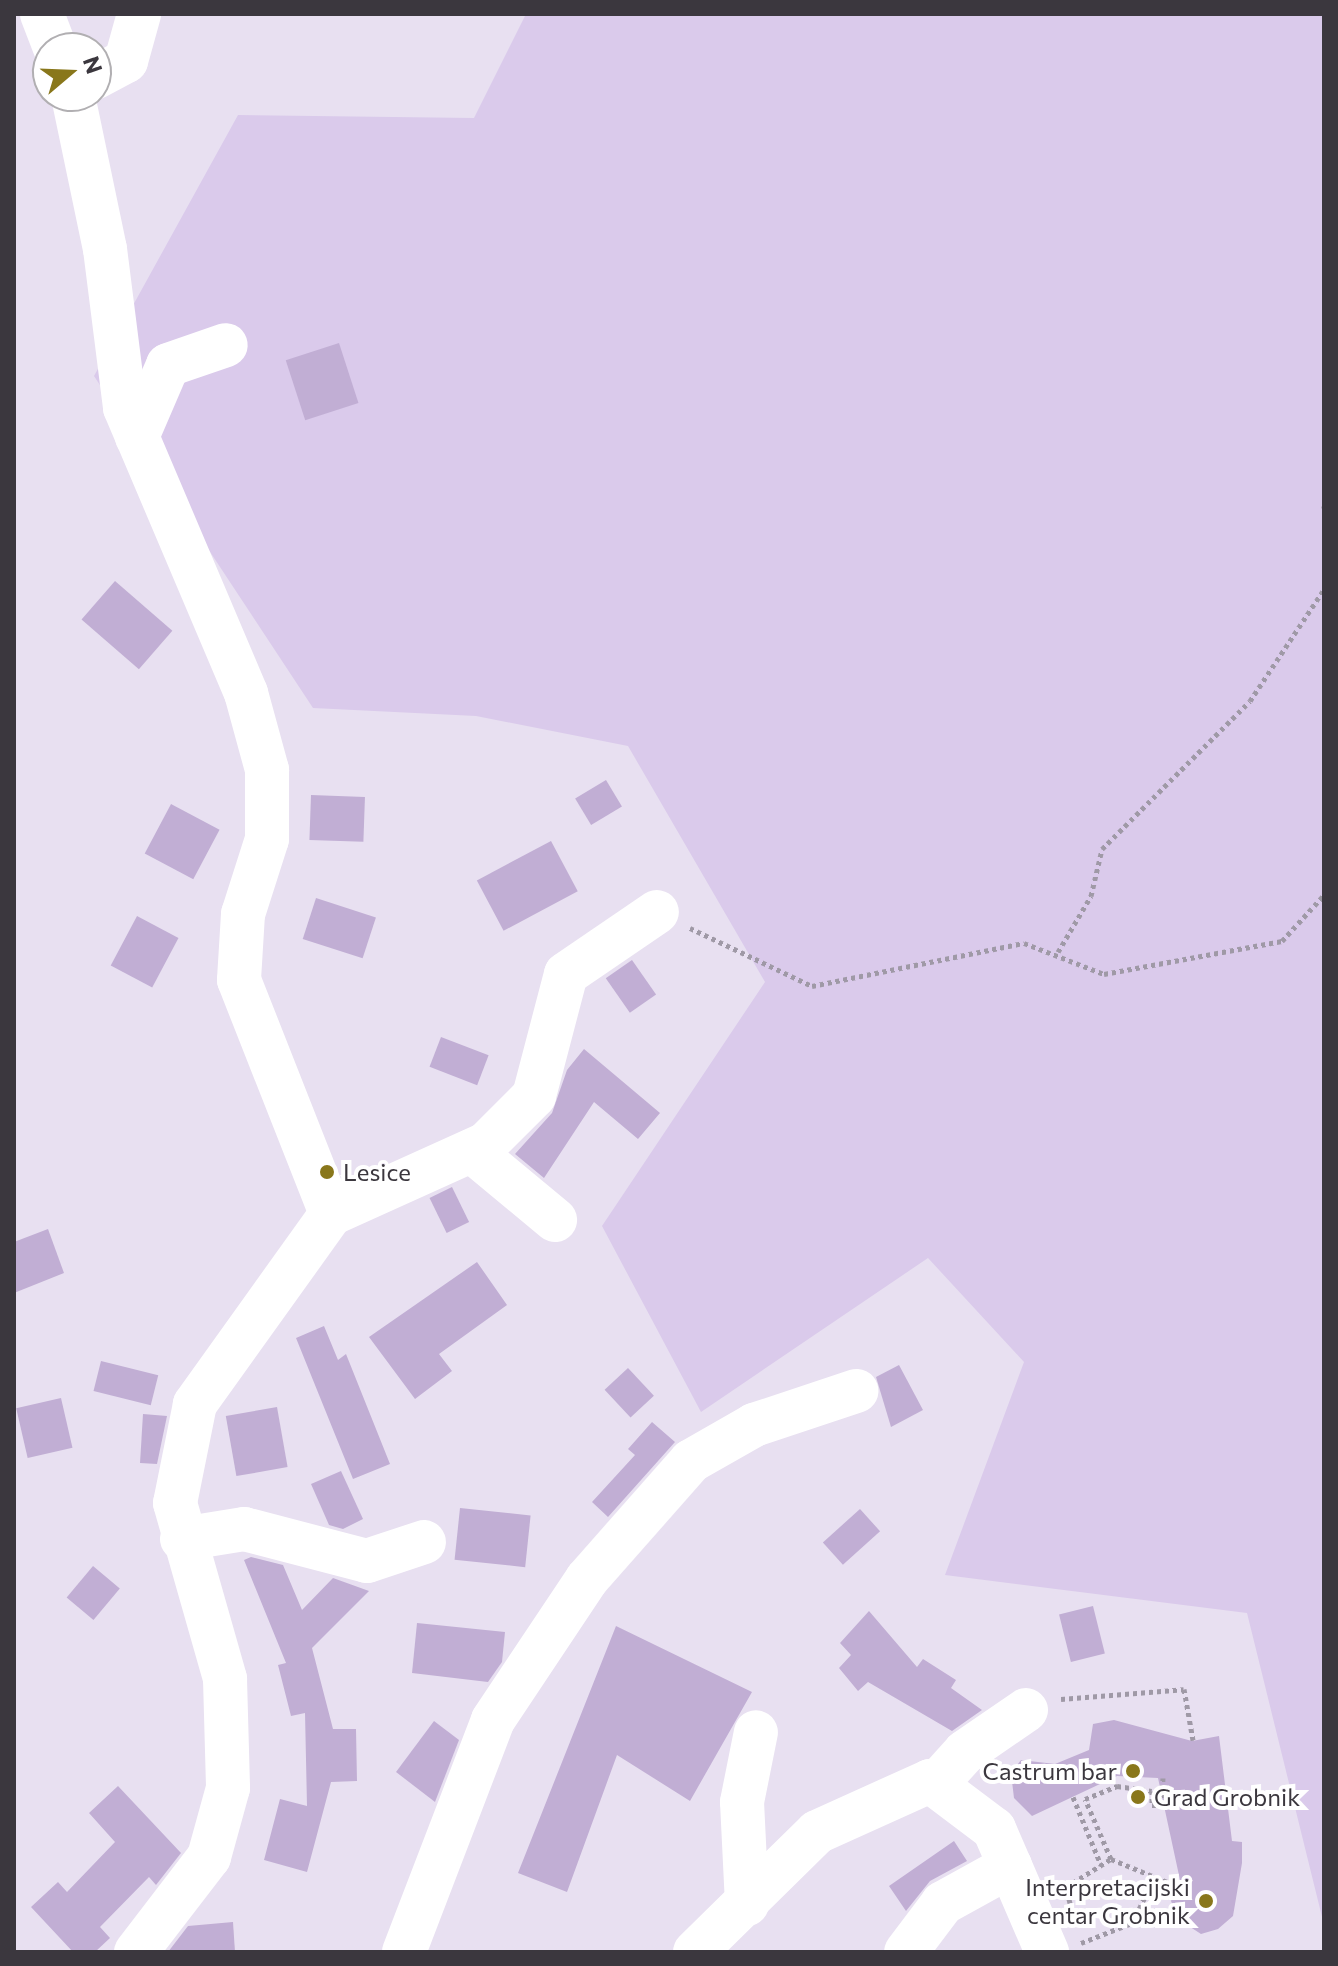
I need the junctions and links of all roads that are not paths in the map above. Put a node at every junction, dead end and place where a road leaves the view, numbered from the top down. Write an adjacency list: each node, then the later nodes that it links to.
1 (139, 14): 2 (street)
2 (112, 68)
3 (76, 112): 5 (street)
4 (226, 345): 5 (street)
5 (137, 437): 8 (street)
6 (657, 912): 7 (street)
7 (472, 1151): 8 (street); 9 (street)
8 (331, 1214): 11 (street)
9 (555, 1220)
10 (856, 1391): 20 (street)
11 (182, 1539): 12 (street); 19 (street)
12 (424, 1542)
13 (1026, 1710): 15 (street)
14 (756, 1732): 17 (street)
15 (936, 1784): 16 (street); 17 (street)
16 (1010, 1866): 18 (street); 22 (street)
17 (747, 1904): 21 (street)
18 (1059, 1950)
19 (136, 1952)
20 (404, 1952)
21 (695, 1952)
22 (906, 1952)

